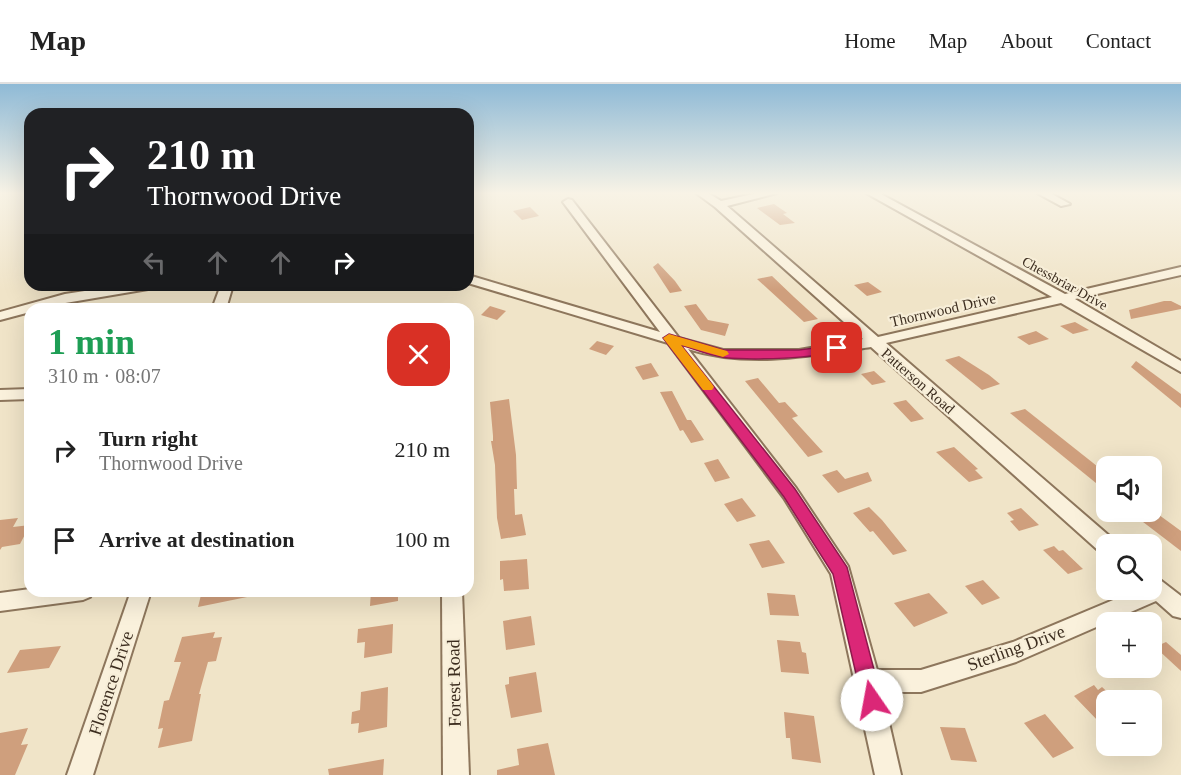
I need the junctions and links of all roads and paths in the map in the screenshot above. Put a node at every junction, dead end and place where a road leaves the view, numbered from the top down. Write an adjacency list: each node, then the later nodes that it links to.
1 (585, 225): 11 (street)
2 (742, 225): 12 (street, Patterson Road)
3 (930, 225): 7 (street, Chessbriar Drive)
4 (1181, 272): 7 (street, Thornwood Drive)
5 (474, 281): 11 (street, Thornwood Drive)
6 (110, 291): 8 (street)
7 (1063, 298): 12 (street, Thornwood Drive); 13 (street, Chessbriar Drive)
8 (47, 303)
9 (24, 309): 10 (street)
10 (0, 316)
11 (669, 338): 12 (street, Thornwood Drive); 24 (street)
12 (874, 342): 16 (street, Patterson Road)
13 (1181, 367)
14 (24, 394): 15 (street)
15 (0, 395)
16 (1096, 536)
17 (1162, 594): 23 (street)
18 (38, 597): 22 (street)
19 (139, 597): 25 (street, Florence Drive)
20 (452, 597): 26 (street, Forest Road)
21 (1128, 600): 24 (street, Sterling Drive)
22 (0, 602)
23 (1181, 609)
24 (868, 681): 27 (street)
25 (80, 775)
26 (456, 775)
27 (888, 775)

